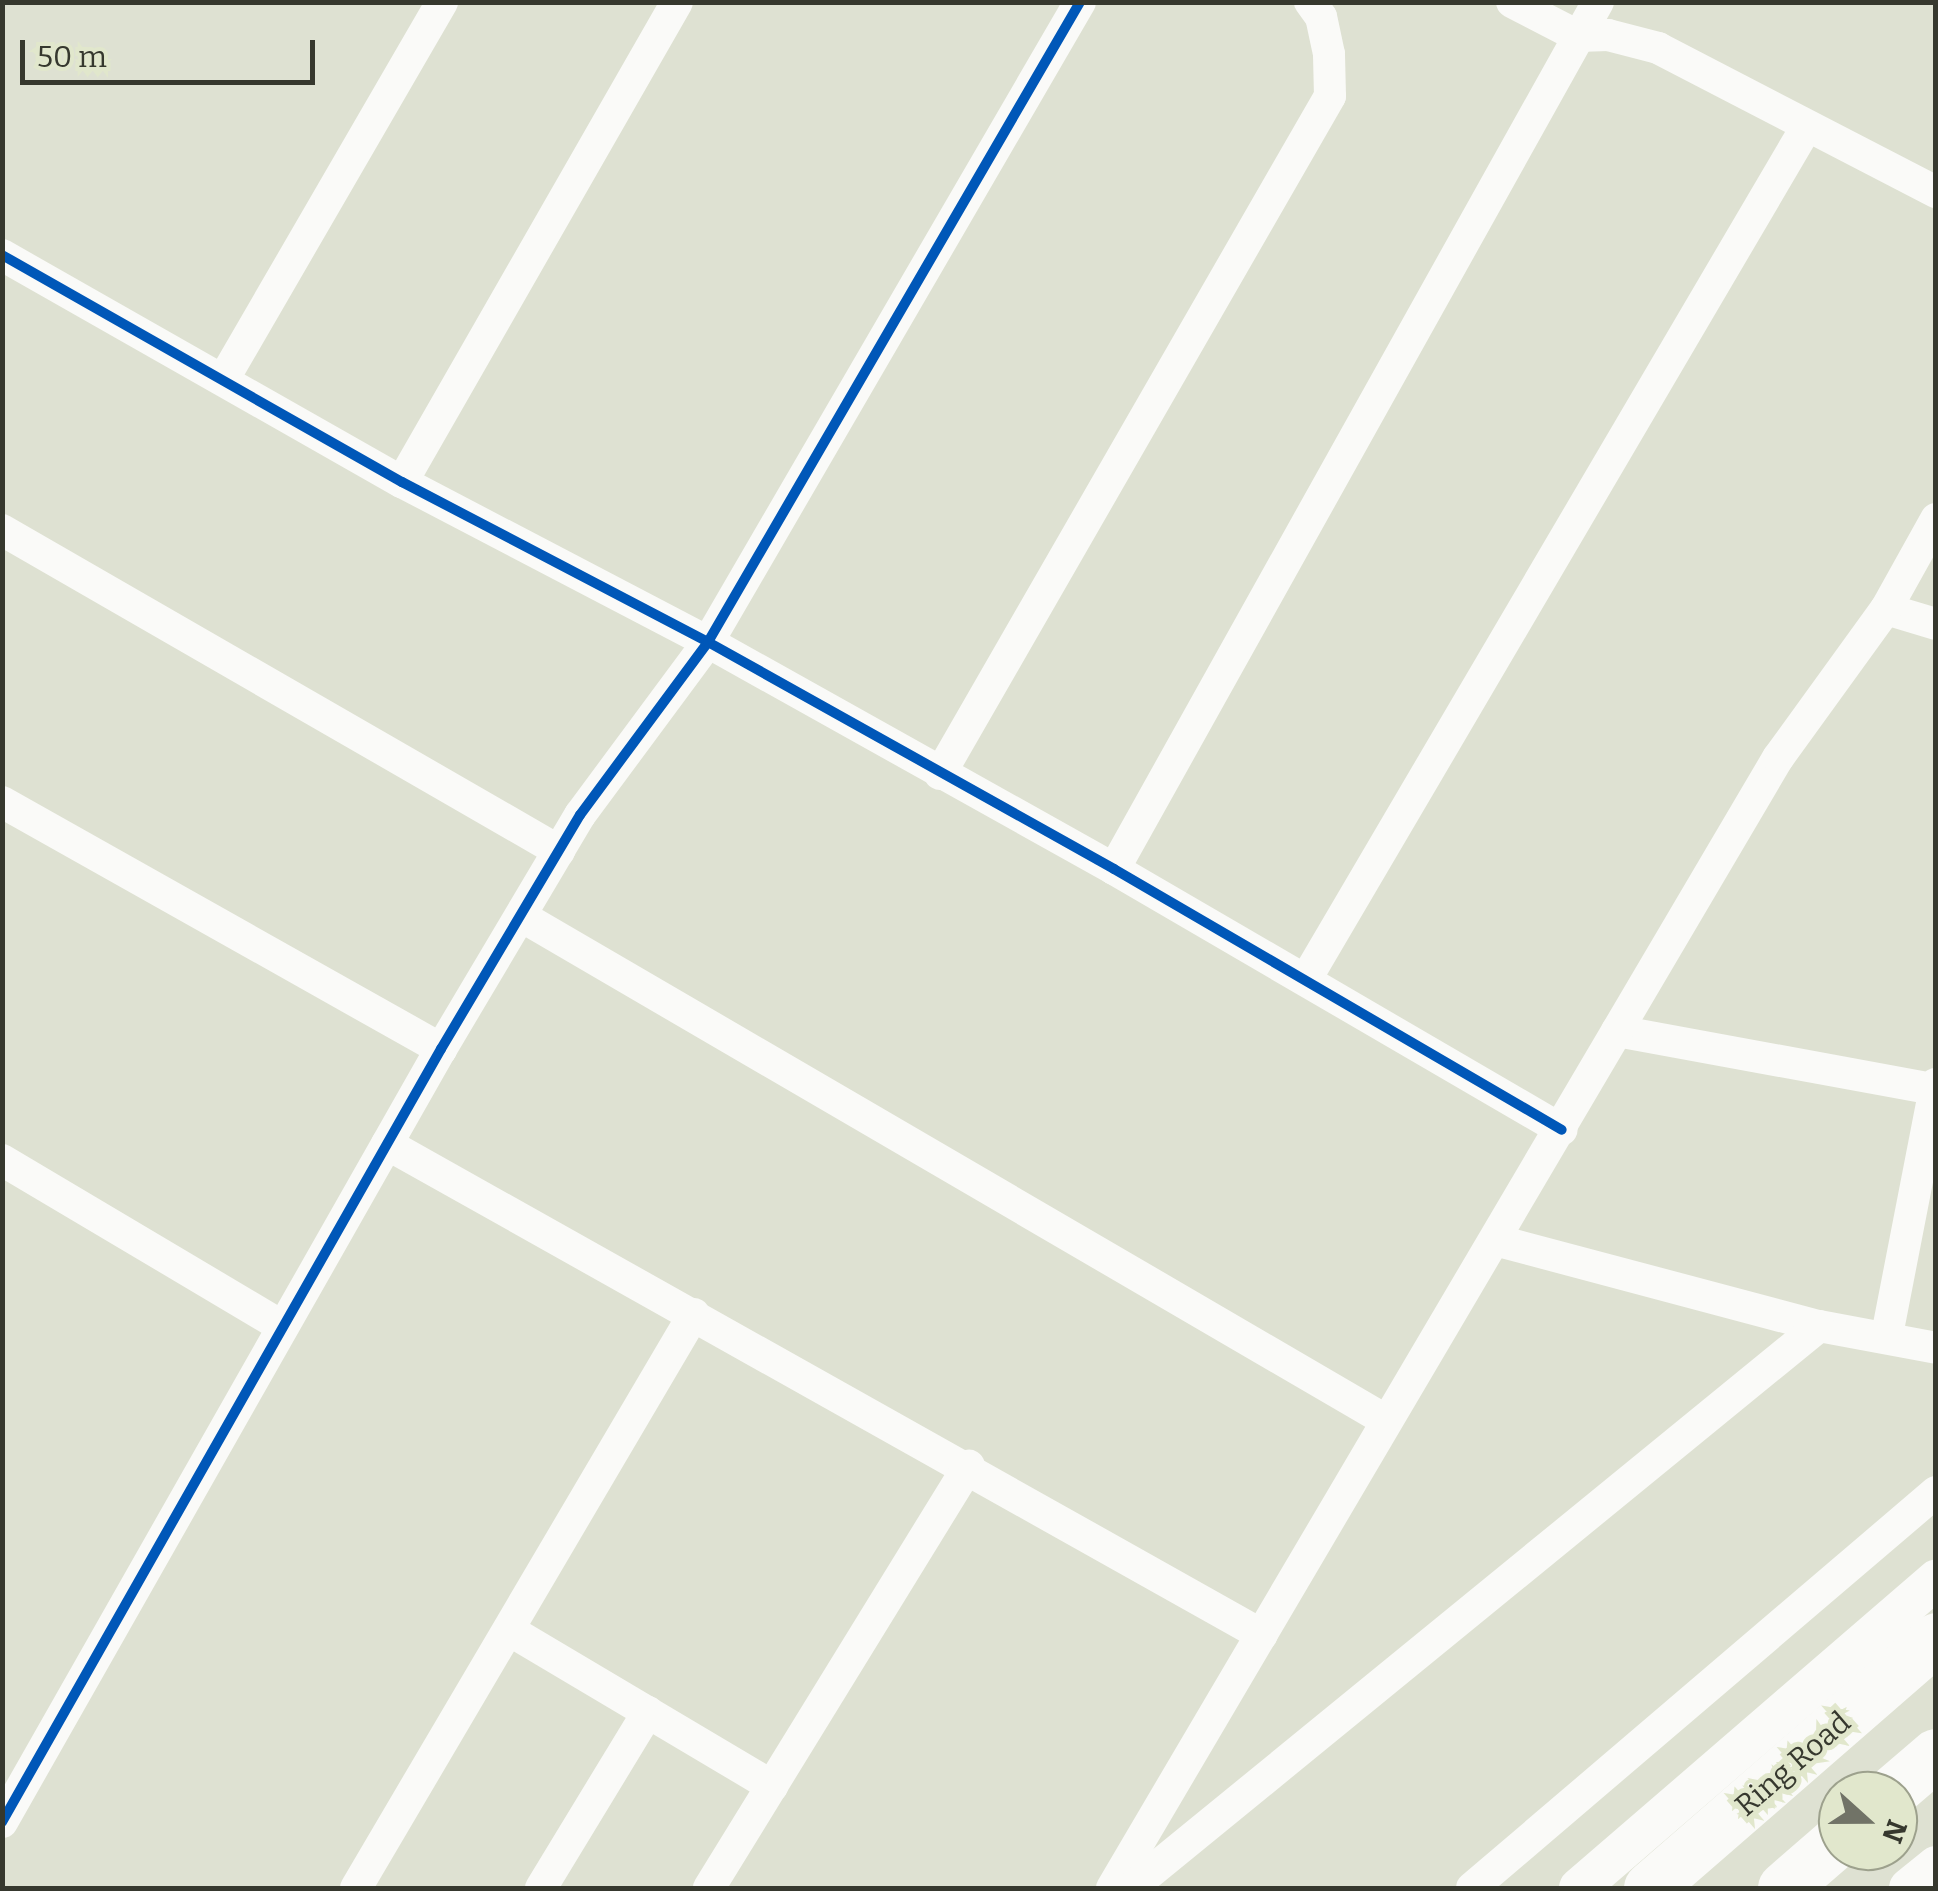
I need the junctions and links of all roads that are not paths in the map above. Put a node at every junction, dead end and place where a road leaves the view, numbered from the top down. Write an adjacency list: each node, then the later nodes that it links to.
1 (442, 2): 11 (street)
2 (677, 2): 12 (street)
3 (1080, 2): 17 (street)
4 (1310, 2): 18 (street)
5 (1512, 2): 7 (street)
6 (1598, 2): 7 (street)
7 (1578, 36): 8 (street); 21 (street)
8 (1808, 126): 9 (street); 23 (street)
9 (1936, 192)
10 (2, 255): 11 (street)
11 (223, 380): 12 (street)
12 (402, 482): 17 (street)
13 (1936, 519): 15 (street)
14 (2, 530): 20 (street)
15 (1886, 609): 16 (street); 24 (street)
16 (1936, 624)
17 (708, 642): 18 (street); 20 (street)
18 (940, 774): 21 (street)
19 (2, 802): 25 (street)
20 (559, 851): 22 (street)
21 (1114, 869): 23 (street)
22 (520, 916): 25 (street); 36 (street)
23 (1306, 979): 27 (street)
24 (1617, 1031): 26 (street); 27 (street)
25 (440, 1049): 28 (street)
26 (1935, 1087): 34 (street)
27 (1562, 1130): 30 (street)
28 (387, 1144): 31 (street); 32 (street)
29 (7, 1172): 32 (street)
30 (1495, 1240): 33 (street); 36 (street)
31 (694, 1314): 37 (street); 40 (street)
32 (282, 1326): 45 (street)
33 (1819, 1326): 34 (street); 52 (street)
34 (1887, 1335): 35 (street)
35 (1936, 1348)
36 (1387, 1421): 41 (street)
37 (969, 1466): 41 (street); 44 (street)
38 (1936, 1492): 53 (street)
39 (1936, 1580): 54 (street)
40 (509, 1630): 43 (street); 48 (street)
41 (1262, 1635): 51 (street)
42 (1936, 1640): 55 (highway, Ring Road)
43 (648, 1712): 44 (street); 49 (street)
44 (772, 1786): 50 (street)
45 (2, 1822)
46 (1818, 1858): 56 (highway)
47 (1936, 1866): 57 (street)
48 (356, 1888)
49 (541, 1888)
50 (709, 1888)
51 (1112, 1888)
52 (1131, 1888)
53 (1472, 1888)
54 (1579, 1888)
55 (1650, 1888)
56 (1784, 1888)
57 (1910, 1888)

